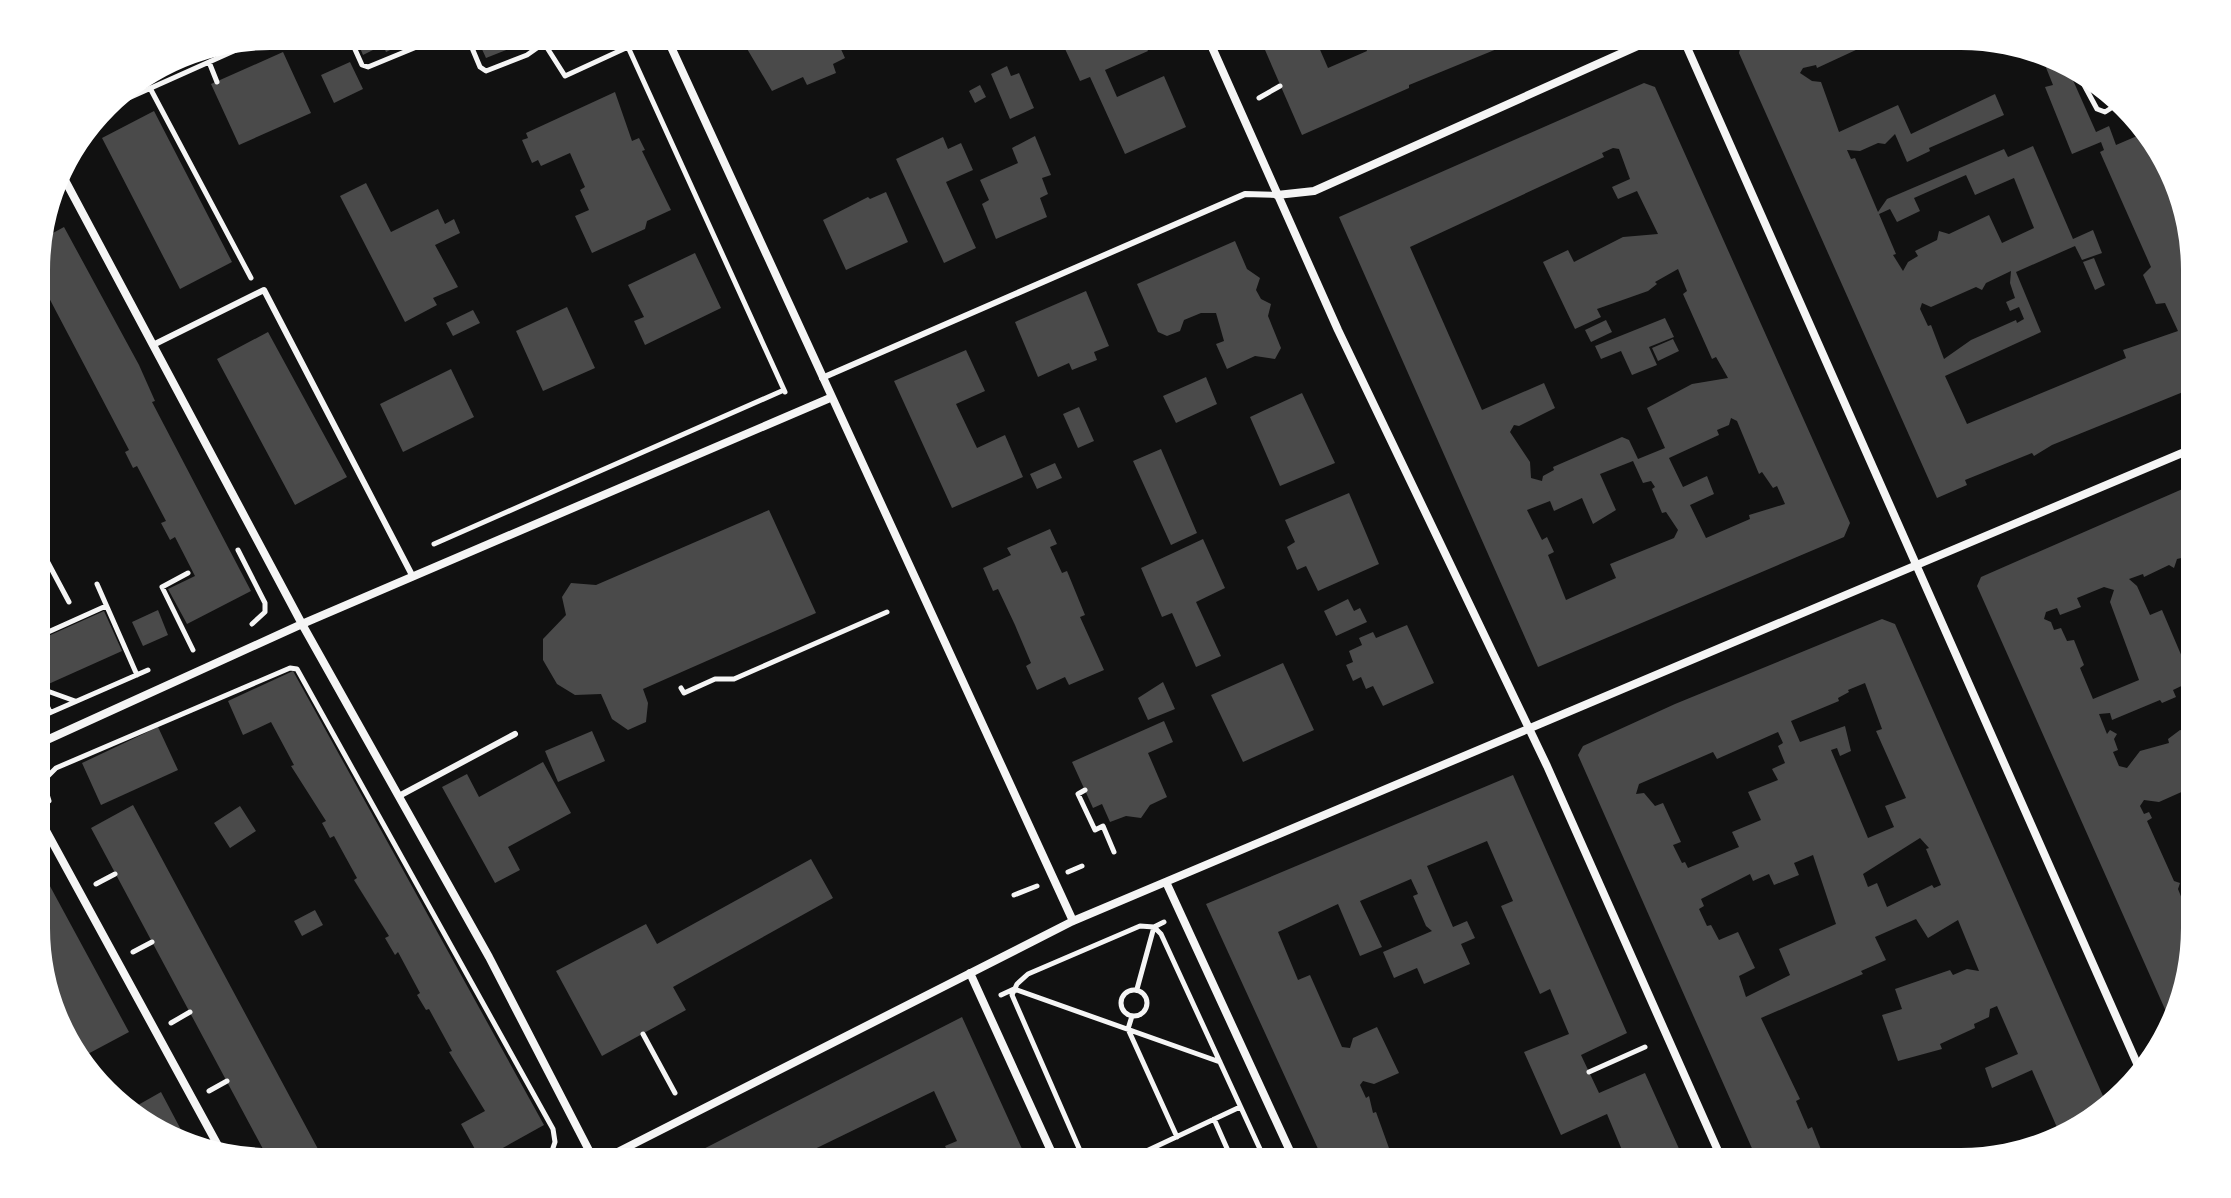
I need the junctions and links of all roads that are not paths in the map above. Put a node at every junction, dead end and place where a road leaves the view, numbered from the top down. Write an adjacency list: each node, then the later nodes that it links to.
1 (672, 50): 8 (street)
2 (1213, 50): 6 (street)
3 (1629, 50): 6 (street)
4 (1688, 50): 11 (street)
5 (67, 185): 7 (street)
6 (1277, 195): 8 (lane); 14 (street)
7 (153, 345): 12 (lane); 13 (street)
8 (822, 378): 9 (street)
9 (830, 398): 12 (street); 20 (street)
10 (2181, 454): 11 (street)
11 (1918, 565): 14 (street); 22 (street)
12 (413, 577): 13 (street)
13 (302, 624): 16 (street); 17 (street)
14 (1527, 730): 19 (street); 28 (street)
15 (515, 734): 17 (lane)
16 (50, 739)
17 (399, 796): 24 (street)
18 (50, 838): 23 (street)
19 (1166, 882): 20 (street); 27 (street)
20 (1073, 921): 21 (street)
21 (970, 973): 25 (street); 26 (street)
22 (2136, 1061)
23 (215, 1141)
24 (589, 1148)
25 (624, 1148)
26 (1050, 1148)
27 (1288, 1148)
28 (1717, 1148)

